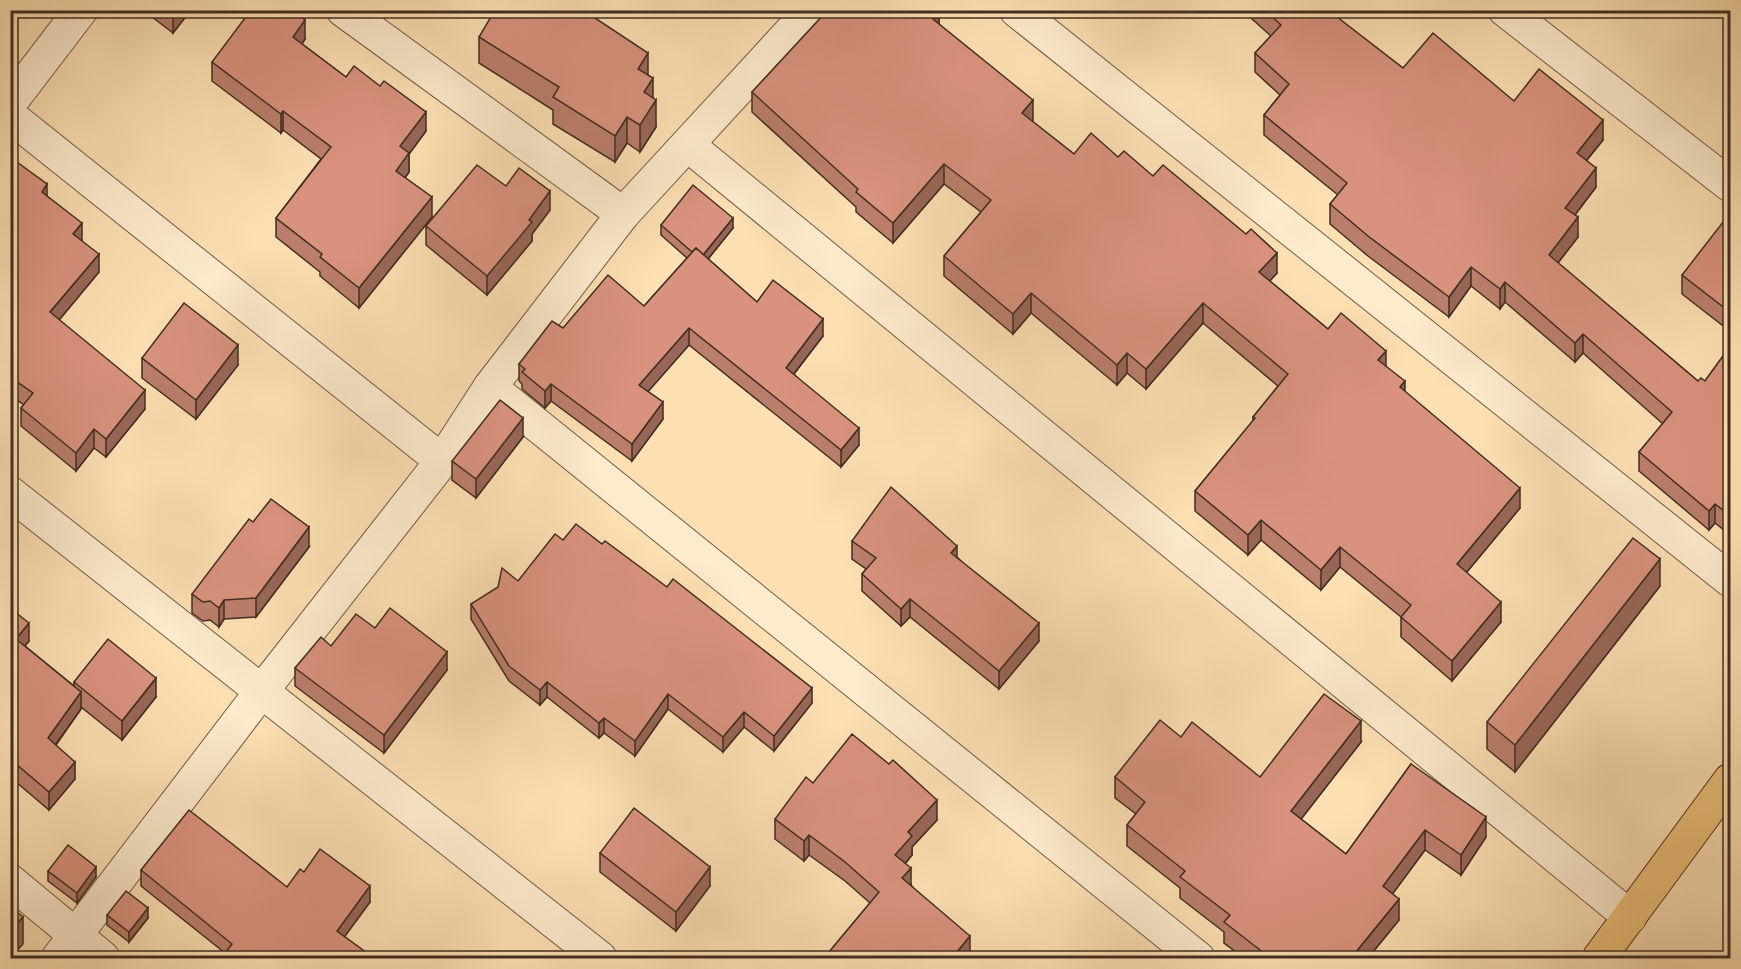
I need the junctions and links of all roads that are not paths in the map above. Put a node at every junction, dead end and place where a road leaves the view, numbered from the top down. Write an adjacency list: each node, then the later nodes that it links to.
1 (81, 10): 6 (street)
2 (344, 10): 10 (street)
3 (811, 10): 8 (street)
4 (1016, 10): 14 (street)
5 (1504, 10): 9 (street)
6 (10, 103)
7 (10, 116): 12 (street)
8 (688, 145): 10 (street); 18 (street)
9 (1731, 185)
10 (623, 214): 11 (street)
11 (490, 387): 12 (street); 22 (street)
12 (442, 461): 15 (street)
13 (10, 493): 15 (street)
14 (1731, 580)
15 (261, 692): 19 (street); 21 (street)
16 (1731, 780): 18 (highway)
17 (10, 881): 19 (street)
18 (1630, 917): 23 (highway)
19 (66, 947): 20 (street)
20 (104, 958)
21 (600, 958)
22 (1198, 958)
23 (1599, 958)

